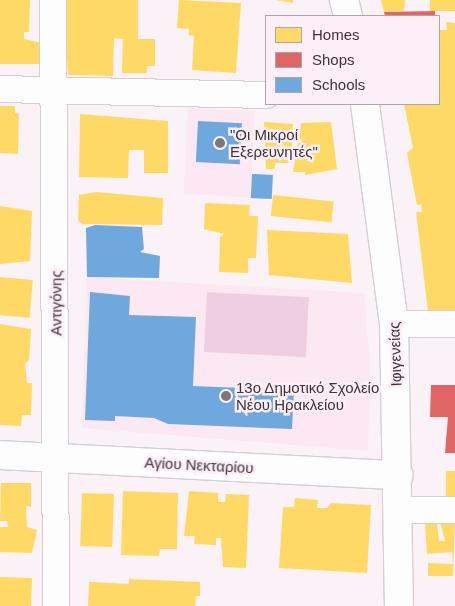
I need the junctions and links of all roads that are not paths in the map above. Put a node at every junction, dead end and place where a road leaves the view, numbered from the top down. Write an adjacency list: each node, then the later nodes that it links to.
1 (54, 0): 5 (street, Αντιγόνης)
2 (344, 0): 3 (street)
3 (348, 15)
4 (0, 89): 5 (street)
5 (54, 92): 6 (street); 11 (street, Αντιγόνης)
6 (265, 95)
7 (365, 105): 8 (street, Ιφιγενείας)
8 (394, 324): 9 (street); 12 (street, Ιφιγενείας)
9 (455, 324)
10 (0, 455): 11 (street, Αγίου Νεκταρίου)
11 (57, 458): 12 (street, Αγίου Νεκταρίου); 15 (street, Αντιγόνης)
12 (398, 475): 13 (street, Ιφιγενείας)
13 (399, 510): 14 (street); 16 (street, Ιφιγενείας)
14 (455, 510)
15 (56, 606)
16 (399, 606)

